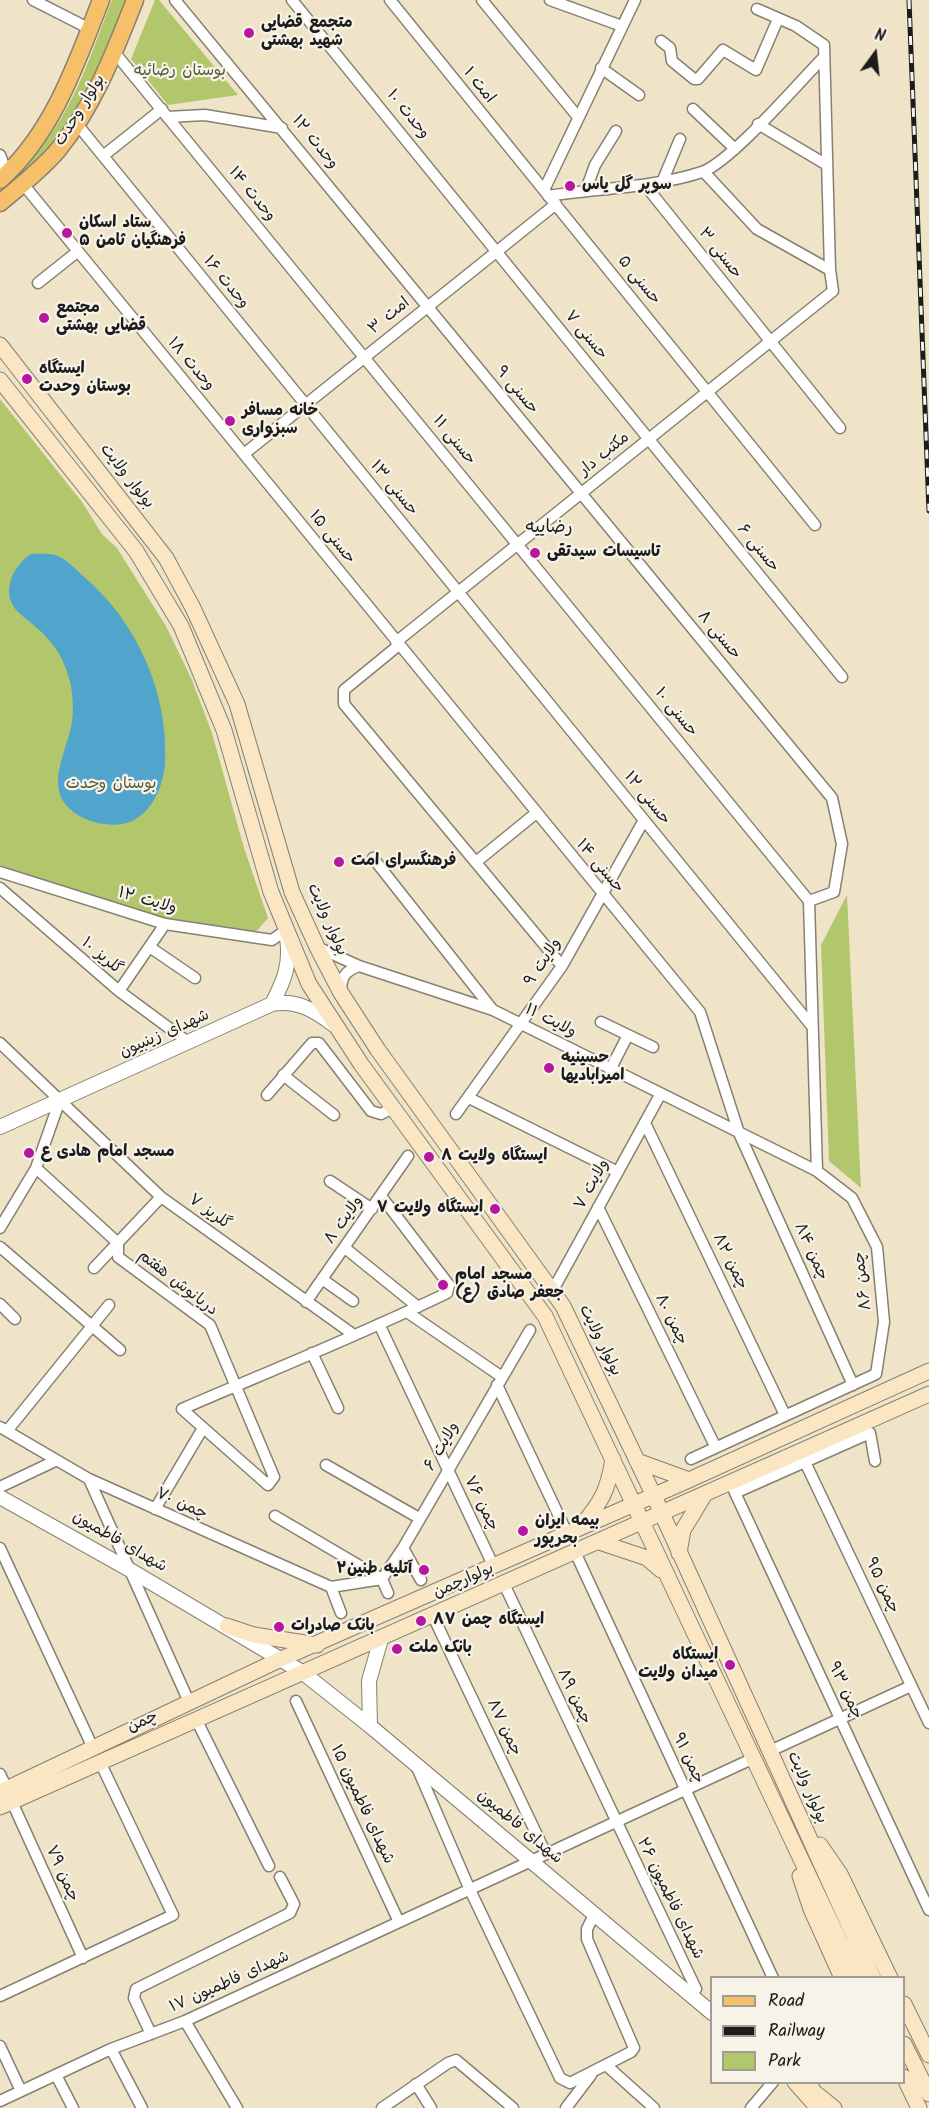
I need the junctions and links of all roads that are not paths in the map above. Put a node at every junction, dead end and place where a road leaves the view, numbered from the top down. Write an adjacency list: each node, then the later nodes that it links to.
1 (33, 0): 13 (street)
2 (101, 0): 13 (main road, بولوار وحدت)
3 (135, 0): 15 (main road, بولوار وحدت)
4 (175, 0): 24 (street, وحدت ۱۲)
5 (292, 0): 39 (street, وحدت ۱۰)
6 (390, 0): 37 (street, امت ۱)
7 (482, 0): 21 (street)
8 (550, 0): 12 (street)
9 (635, 0): 12 (street, امت ۳)
10 (757, 9): 11 (street)
11 (778, 19): 14 (street); 16 (street)
12 (622, 26): 17 (street, امت ۳)
13 (90, 29): 32 (main road, بولوار وحدت)
14 (662, 41)
15 (114, 53): 20 (street, وحدت ۱۴); 22 (main road, بولوار وحدت)
16 (824, 57): 23 (street); 30 (street)
17 (601, 68): 18 (street); 21 (street, امت ۳)
18 (639, 94)
19 (693, 109): 27 (street)
20 (165, 113): 24 (street); 29 (street); 46 (street, وحدت ۱۴)
21 (578, 117): 37 (street, امت ۳)
22 (77, 124): 29 (street, وحدت ۱۶); 34 (main road, بولوار وحدت)
23 (758, 124): 27 (street); 30 (street)
24 (282, 128): 43 (street, وحدت ۱۲)
25 (615, 130): 36 (street)
26 (680, 139): 33 (street)
27 (735, 149): 31 (street)
28 (0, 155): 32 (street)
29 (103, 156): 49 (street, وحدت ۱۶)
30 (827, 165): 41 (street)
31 (704, 172): 33 (street); 41 (street)
32 (3, 177)
33 (663, 180): 35 (street)
34 (22, 184): 38 (main road, بولوار وحدت); 40 (street, وحدت ۱۸)
35 (645, 185): 36 (street); 44 (street, حسنی ۳)
36 (586, 190): 37 (street)
37 (549, 197): 39 (street, امت ۳); 48 (street, حسنی ۵)
38 (0, 202)
39 (497, 251): 43 (street, امت ۳); 51 (street, حسنی ۷)
40 (76, 252): 42 (street); 52 (street, وحدت ۱۸)
41 (830, 270): 44 (street, مکتب دار)
42 (38, 283)
43 (428, 307): 46 (street, امت ۳); 53 (street, حسنی ۹)
44 (770, 342): 48 (street, مکتب دار); 50 (street, حسنی ۳)
45 (0, 345): 69 (main road, بولوار ولایت)
46 (365, 357): 49 (street, امت ۳); 55 (street, حسنی ۱۱)
47 (0, 380): 68 (main road)
48 (708, 392): 51 (street, مکتب دار); 54 (street, حسنی ۵)
49 (305, 405): 52 (street, امت ۳); 56 (street, حسنی ۱۳)
50 (840, 428)
51 (648, 439): 53 (street, مکتب دار); 58 (street, حسنی ۶)
52 (244, 454): 57 (street, حسنی ۱۵)
53 (581, 493): 55 (street, مکتب دار); 66 (street, حسنی ۸)
54 (815, 525)
55 (518, 544): 56 (street, مکتب دار); 66 (street, حسنی ۱۰)
56 (458, 592): 57 (street, مکتب دار); 60 (street, حسنی ۱۲)
57 (397, 643): 59 (street, حسنی ۱۴); 62 (street, مکتب دار)
58 (842, 677)
59 (535, 814): 62 (street); 65 (street, حسنی ۱۴)
60 (644, 820): 65 (street, ولایت ۹); 80 (street, حسنی ۱۲)
61 (373, 858): 77 (street)
62 (476, 862): 72 (street)
63 (0, 872): 67 (street, ولایت ۱۲)
64 (0, 888): 74 (street, گلریز ۱۰)
65 (602, 894): 72 (street, ولایت ۹); 97 (street, حسنی ۱۴)
66 (809, 901): 80 (street)
67 (165, 924): 68 (street, ولایت ۱۲); 70 (street)
68 (286, 930): 76 (street); 81 (main road)
69 (316, 947): 71 (street, ولایت ۱۱); 75 (main road, بولوار ولایت)
70 (151, 948): 73 (street); 74 (street)
71 (359, 966): 75 (street); 77 (street, ولایت ۱۱)
72 (562, 966): 79 (street, ولایت ۹)
73 (195, 978)
74 (119, 991): 83 (street, گلریز ۱۰)
75 (341, 993): 113 (main road, بولوار ولایت)
76 (272, 1004): 81 (street); 83 (street, شهدای زینبیون)
77 (493, 1010): 79 (street, ولایت ۱۱)
78 (601, 1022): 82 (street)
79 (521, 1024): 86 (street, ولایت ۱۱); 90 (street, ولایت ۹)
80 (811, 1025): 100 (street)
81 (337, 1026): 92 (main road)
82 (628, 1035): 85 (street); 86 (street)
83 (188, 1042): 91 (street, شهدای زینبیون)
84 (0, 1043): 91 (street, گلریز ۷)
85 (653, 1047)
86 (610, 1070): 89 (street, ولایت ۱۱)
87 (283, 1075): 88 (street); 92 (street); 94 (street)
88 (267, 1095)
89 (660, 1095): 95 (street, ولایت ۷); 97 (street, ولایت ۱۱)
90 (468, 1098): 93 (street, ولایت ۹); 101 (street)
91 (60, 1100): 96 (street, شهدای زینبیون); 99 (street); 104 (street, گلریز ۷)
92 (393, 1108): 137 (main road)
93 (456, 1114)
94 (334, 1115)
95 (645, 1123): 101 (street, ولایت ۷); 133 (street, چمن ۸۲)
96 (0, 1127)
97 (739, 1133): 100 (street, ولایت ۱۱); 129 (street, چمن ۸۴)
98 (408, 1156): 103 (street, ولایت ۸)
99 (36, 1168): 107 (street); 108 (street, دریانوش هفتم)
100 (817, 1171): 129 (street, چمن ۸۶)
101 (618, 1172): 105 (street, ولایت ۷)
102 (330, 1181): 106 (street)
103 (381, 1196): 106 (street, ولایت ۸); 118 (street)
104 (161, 1197): 108 (street); 115 (street, گلریز ۷)
105 (598, 1207): 113 (street, ولایت ۷); 136 (street, چمن ۸۰)
106 (372, 1209): 110 (street, ولایت ۸)
107 (0, 1228)
108 (118, 1243): 111 (street); 130 (street, دریانوش هفتم)
109 (0, 1247): 122 (street)
110 (345, 1248): 112 (street, ولایت ۸); 118 (street)
111 (94, 1268)
112 (322, 1280): 114 (street); 115 (street, ولایت ۸)
113 (553, 1290): 140 (main road, بولوار ولایت)
114 (353, 1301)
115 (306, 1302): 124 (street, گلریز ۷)
116 (0, 1304): 120 (street)
117 (109, 1305): 122 (street)
118 (418, 1307): 119 (street)
119 (407, 1312): 121 (street); 128 (street)
120 (15, 1319)
121 (379, 1324): 124 (street); 144 (street, چمن ۷۶)
122 (92, 1326): 125 (street); 135 (street)
123 (530, 1330): 128 (street, ولایت ۶)
124 (354, 1335): 126 (street)
125 (120, 1350)
126 (312, 1353): 130 (street); 132 (street)
127 (929, 1371): 146 (main road)
128 (499, 1381): 144 (street, ولایت ۶); 158 (street)
129 (853, 1385): 133 (street)
130 (236, 1386): 134 (street); 134 (street)
131 (929, 1394): 148 (main road)
132 (338, 1408)
133 (785, 1415): 136 (street)
134 (203, 1428): 153 (street)
135 (4, 1429): 139 (street, چمن ۷۰)
136 (715, 1446): 138 (street)
137 (613, 1459): 152 (main road); 158 (main road)
138 (691, 1459)
139 (55, 1461): 145 (street, چمن ۷۰); 147 (street)
140 (637, 1461): 146 (main road); 149 (main road, بولوار ولایت)
141 (875, 1461): 142 (street)
142 (805, 1462): 148 (street); 179 (street, چمن ۹۵)
143 (326, 1466): 156 (street)
144 (447, 1469): 156 (street, ولایت ۶); 164 (street, چمن ۷۶)
145 (88, 1479): 153 (street, چمن ۷۰); 165 (street)
146 (689, 1480): 149 (main road)
147 (0, 1487)
148 (733, 1488): 151 (main road); 183 (street, چمن ۹۳)
149 (654, 1496): 152 (main road, بولوارچمن); 154 (main road, بولوار ولایت)
150 (0, 1497): 165 (street, شهدای فاطمیون)
151 (703, 1497): 154 (main road); 163 (main road)
152 (633, 1505): 157 (main road, بولوار ولایت); 158 (main road, بولوارچمن)
153 (155, 1509): 170 (street, چمن ۷۰)
154 (662, 1515): 157 (main road, بولوارچمن); 163 (main road, بولوار ولایت)
155 (275, 1516): 167 (street)
156 (419, 1518): 161 (street, ولایت ۶)
157 (641, 1523): 159 (main road, بولوارچمن); 166 (main road, بولوار ولایت)
158 (574, 1530): 164 (main road, بولوارچمن)
159 (599, 1542): 162 (main road, بولوارچمن); 166 (main road)
160 (0, 1548): 186 (street)
161 (403, 1548): 167 (street, ولایت ۶); 168 (street)
162 (575, 1552): 169 (main road, بولوارچمن); 192 (street, چمن ۹۱)
163 (679, 1553): 187 (main road, بولوار ولایت)
164 (493, 1565): 176 (main road, بولوارچمن)
165 (130, 1570): 174 (street, شهدای فاطمیون); 181 (street)
166 (667, 1576): 188 (main road, بولوار ولایت)
167 (382, 1579): 170 (street); 171 (street)
168 (421, 1580)
169 (504, 1584): 173 (main road, بولوارچمن); 196 (street, چمن ۸۹)
170 (331, 1587): 172 (street)
171 (388, 1593)
172 (341, 1613)
173 (433, 1616): 175 (main road, بولوارچمن); 197 (street, چمن ۸۷)
174 (227, 1626): 176 (main road); 177 (street, شهدای فاطمیون)
175 (381, 1639): 178 (main road, بولوارچمن); 185 (street)
176 (317, 1645): 177 (main road, بولوارچمن)
177 (281, 1659): 178 (street, شهدای فاطمیون); 181 (main road, چمن)
178 (302, 1672): 182 (main road, چمن); 185 (street, شهدای فاطمیون)
179 (912, 1686): 183 (street); 184 (street, چمن ۹۵)
180 (296, 1701): 204 (street, شهدای فاطمیون ۱۵)
181 (189, 1702): 182 (main road); 186 (main road, چمن)
182 (196, 1719): 189 (main road, چمن); 199 (street)
183 (841, 1719): 187 (street); 202 (street, چمن ۹۳)
184 (929, 1723)
185 (370, 1726): 190 (street, شهدای فاطمیون)
186 (93, 1748): 189 (main road); 193 (main road, چمن)
187 (770, 1751): 194 (main road, بولوار ولایت)
188 (754, 1758): 192 (street, شهدای فاطمیون ۱۷); 195 (main road, بولوار ولایت)
189 (100, 1762): 193 (main road, چمن); 205 (street)
190 (415, 1764): 198 (street, شهدای فاطمیون); 201 (street)
191 (0, 1774): 193 (street, چمن ۷۹)
192 (685, 1790): 196 (street, شهدای فاطمیون ۱۷); 206 (street, چمن ۹۱)
193 (5, 1797): 205 (street, چمن ۷۹)
194 (796, 1809): 209 (main road, بولوار ولایت); 210 (main road)
195 (782, 1819): 207 (main road); 208 (main road, بولوار ولایت)
196 (615, 1822): 197 (street, شهدای فاطمیون ۱۷); 211 (street, شهدای فاطمیون ۲۶)
197 (546, 1854): 198 (street, شهدای فاطمیون ۱۷)
198 (531, 1861): 201 (street, شهدای فاطمیون ۱۷); 203 (street, شهدای فاطمیون)
199 (269, 1866)
200 (280, 1877): 216 (street)
201 (470, 1890): 204 (street, شهدای فاطمیون ۱۷); 222 (street)
202 (929, 1910)
203 (594, 1915): 214 (street, شهدای فاطمیون); 221 (street)
204 (399, 1922): 215 (street, شهدای فاطمیون ۱۷)
205 (83, 1958): 212 (street)
206 (773, 1976)
207 (842, 1976)
208 (857, 1976)
209 (873, 1976)
210 (890, 1976)
211 (696, 1989)
212 (0, 1996)
213 (905, 2008): 220 (main road)
214 (710, 2012)
215 (185, 2020): 216 (street, شهدای فاطمیون ۱۷); 233 (street)
216 (151, 2034): 219 (street, شهدای فاطمیون ۱۷)
217 (0, 2046): 228 (street)
218 (906, 2048): 229 (main road)
219 (111, 2049): 223 (street, شهدای فاطمیون ۱۷); 232 (street)
220 (929, 2055)
221 (606, 2065): 222 (street); 238 (street)
222 (593, 2073): 237 (street)
223 (56, 2075): 228 (street, شهدای فاطمیون ۱۷); 231 (street)
224 (905, 2081): 242 (main road)
225 (416, 2084): 234 (street); 235 (street); 236 (street)
226 (771, 2084): 239 (street)
227 (798, 2085): 240 (main road); 241 (main road)
228 (21, 2091): 230 (street, شهدای فاطمیون ۱۷)
229 (929, 2094)
230 (0, 2101)
231 (73, 2108)
232 (142, 2108)
233 (237, 2108)
234 (382, 2108)
235 (431, 2108)
236 (513, 2108)
237 (566, 2108)
238 (654, 2108)
239 (751, 2108)
240 (818, 2108)
241 (834, 2108)
242 (919, 2108)

